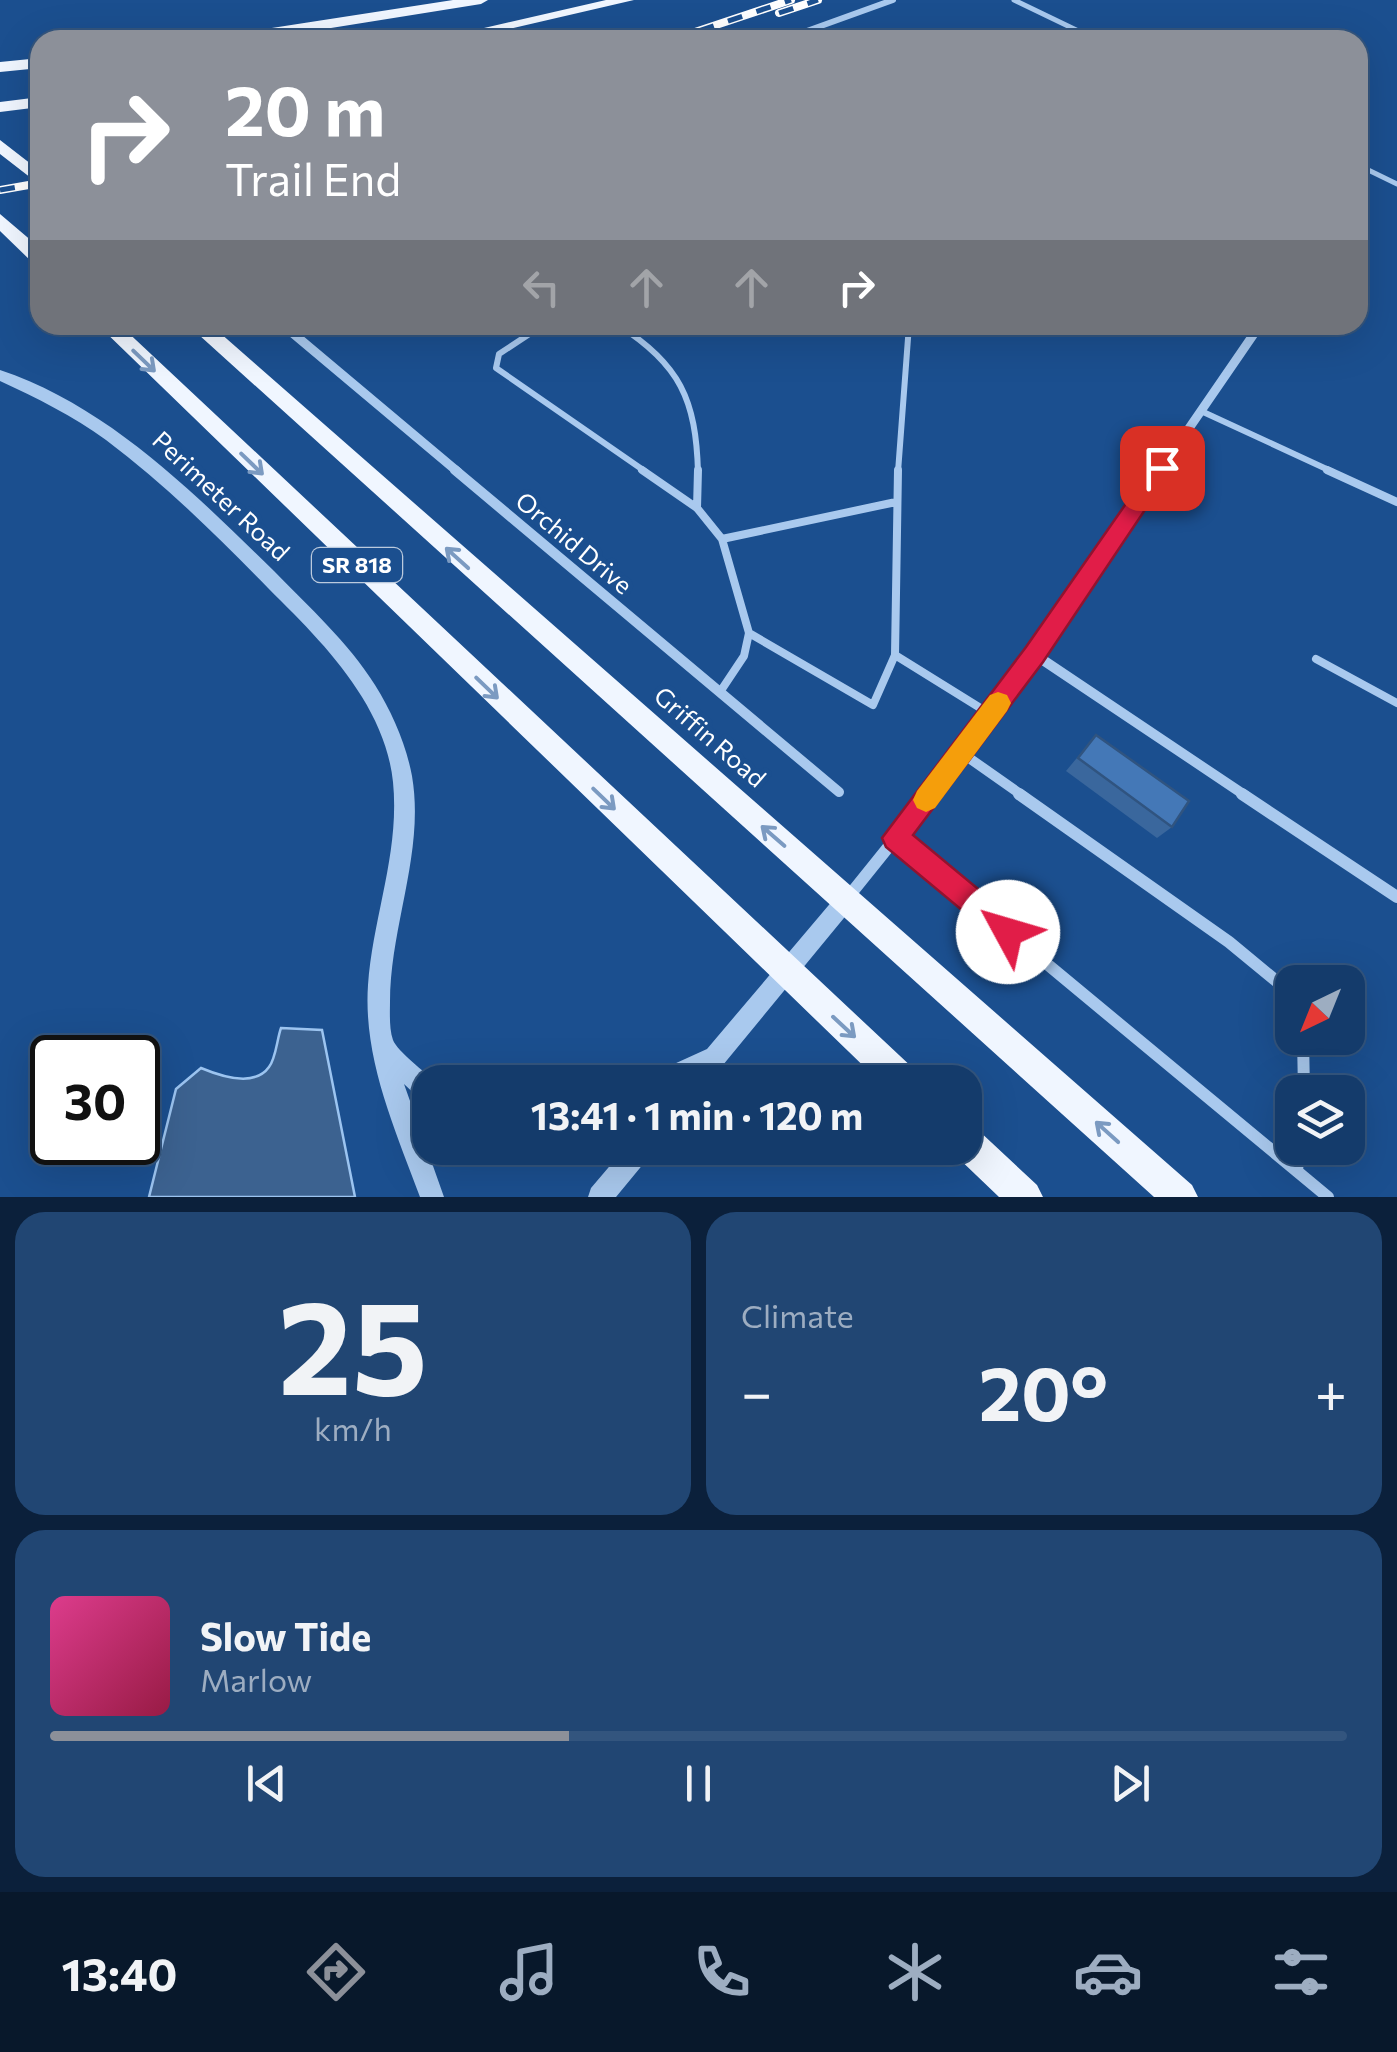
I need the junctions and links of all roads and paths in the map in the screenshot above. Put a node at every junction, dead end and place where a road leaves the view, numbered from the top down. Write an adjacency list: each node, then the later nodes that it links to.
1 (481, 0): 5 (main road)
2 (627, 0): 6 (main road)
3 (893, 0): 7 (street)
4 (1014, 0): 8 (lane)
5 (290, 30)
6 (487, 30)
7 (810, 30)
8 (1076, 30)
9 (30, 64): 10 (main road)
10 (0, 67)
11 (30, 103): 12 (main road)
12 (0, 107)
13 (0, 145): 15 (main road)
14 (1368, 170): 16 (lane)
15 (30, 171)
16 (1397, 184)
17 (0, 220): 18 (main road)
18 (30, 249)
19 (118, 335): 46 (main road, SR 818, one-way to 46)
20 (208, 335): 27 (main road, Griffin Road / SR 818)
21 (218, 335): 27 (main road)
22 (295, 335): 38 (street, Orchid Drive)
23 (528, 335): 32 (lane)
24 (630, 335): 32 (lane)
25 (908, 335): 30 (lane)
26 (1253, 335): 29 (street)
27 (232, 358): 45 (main road, Griffin Road / SR 818, one-way to 27)
28 (0, 375): 48 (street, Perimeter Road)
29 (1201, 411): 31 (lane); 35 (street)
30 (896, 502): 33 (lane); 36 (lane)
31 (1397, 502)
32 (697, 508): 33 (lane)
33 (722, 538): 34 (lane)
34 (750, 632): 36 (lane); 38 (lane)
35 (1034, 654): 40 (street); 44 (street)
36 (895, 655): 40 (lane)
37 (1316, 659): 39 (lane)
38 (720, 692): 42 (street, Orchid Drive)
39 (1397, 703)
40 (990, 714): 41 (street)
41 (962, 753): 43 (street); 47 (street)
42 (839, 792)
43 (895, 838): 45 (street); 57 (street)
44 (1397, 897)
45 (846, 900): 46 (street); 61 (main road, Griffin Road / SR 818, one-way to 45)
46 (786, 972): 49 (street); 52 (main road, SR 818, one-way to 52)
47 (1275, 980)
48 (383, 1048): 53 (street); 58 (street, Perimeter Road)
49 (716, 1055): 50 (street); 51 (street)
50 (695, 1065)
51 (708, 1065)
52 (885, 1065)
53 (412, 1076)
54 (982, 1157): 60 (main road)
55 (626, 1165): 59 (street)
56 (1298, 1165): 57 (street)
57 (1297, 1171): 62 (street)
58 (432, 1197)
59 (600, 1197)
60 (1024, 1197)
61 (1180, 1197)
62 (1328, 1197)

